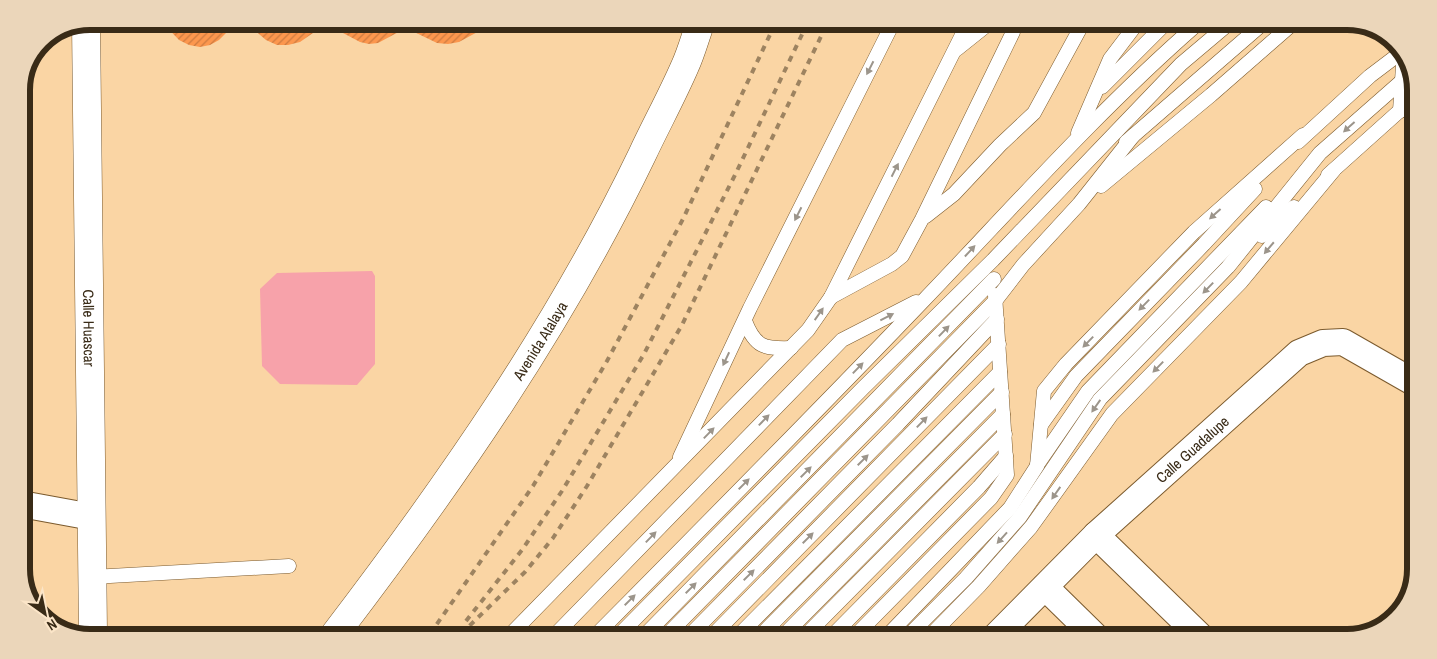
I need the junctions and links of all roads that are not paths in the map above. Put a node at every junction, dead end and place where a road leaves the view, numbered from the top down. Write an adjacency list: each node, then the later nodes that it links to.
1 (86, 30): 48 (main road, Calle Huascar)
2 (698, 30): 54 (main road, Avenida Atalaya)
3 (890, 30): 36 (lane, one-way to 36)
4 (965, 30): 14 (lane)
5 (982, 30): 14 (lane)
6 (1013, 30): 27 (lane)
7 (1079, 30): 27 (lane)
8 (1133, 30): 18 (lane)
9 (1159, 30): 18 (lane)
10 (1191, 30): 22 (lane)
11 (1221, 30): 25 (lane)
12 (1255, 30): 21 (lane)
13 (1285, 30): 26 (lane)
14 (955, 51): 33 (lane, one-way to 14)
15 (1396, 56): 45 (lane, one-way to 45)
16 (1406, 78): 23 (lane, one-way to 23)
17 (1406, 80): 20 (lane)
18 (1095, 95): 22 (lane)
19 (1407, 105): 20 (lane)
20 (1400, 111): 24 (lane)
21 (1133, 136): 25 (lane); 26 (lane)
22 (1074, 141): 28 (lane)
23 (1320, 154): 30 (lane); 45 (lane)
24 (1334, 170): 30 (lane); 71 (lane, one-way to 71)
25 (1063, 187): 29 (lane)
26 (1079, 204): 34 (lane)
27 (922, 219): 33 (lane)
28 (991, 229): 29 (lane); 32 (lane, one-way to 28)
29 (993, 260): 31 (lane); 58 (lane)
30 (1228, 267): 70 (lane, one-way to 70)
31 (994, 279): 34 (lane); 59 (lane, one-way to 31)
32 (928, 296): 56 (lane, one-way to 32); 57 (lane, one-way to 32)
33 (831, 297): 38 (lane, one-way to 33)
34 (996, 300): 35 (lane); 60 (lane)
35 (997, 319): 37 (lane); 61 (lane, one-way to 35)
36 (745, 321): 38 (lane); 46 (lane, one-way to 46)
37 (999, 344): 39 (lane); 62 (lane, one-way to 37)
38 (791, 348): 46 (lane, one-way to 38)
39 (1000, 372): 41 (lane); 63 (lane)
40 (1407, 379): 49 (street, Calle Guadalupe)
41 (1002, 392): 42 (lane); 64 (lane)
42 (1003, 414): 43 (lane); 65 (lane)
43 (1005, 434): 44 (lane); 66 (lane)
44 (1006, 456): 67 (lane); 68 (lane)
45 (1036, 466): 69 (lane)
46 (675, 468): 55 (lane)
47 (30, 506): 48 (street)
48 (92, 518): 51 (main road, Calle Huascar)
49 (1096, 534): 52 (street, Calle Guadalupe); 74 (street)
50 (289, 566): 51 (lane)
51 (92, 577): 53 (main road, Calle Huascar)
52 (1045, 587): 72 (street, Calle Guadalupe); 73 (street)
53 (93, 629)
54 (339, 629)
55 (517, 629)
56 (561, 629)
57 (602, 629)
58 (625, 629)
59 (651, 629)
60 (674, 629)
61 (696, 629)
62 (719, 629)
63 (745, 629)
64 (767, 629)
65 (790, 629)
66 (813, 629)
67 (839, 629)
68 (862, 629)
69 (893, 629)
70 (915, 629)
71 (937, 629)
72 (1003, 629)
73 (1088, 629)
74 (1193, 629)

